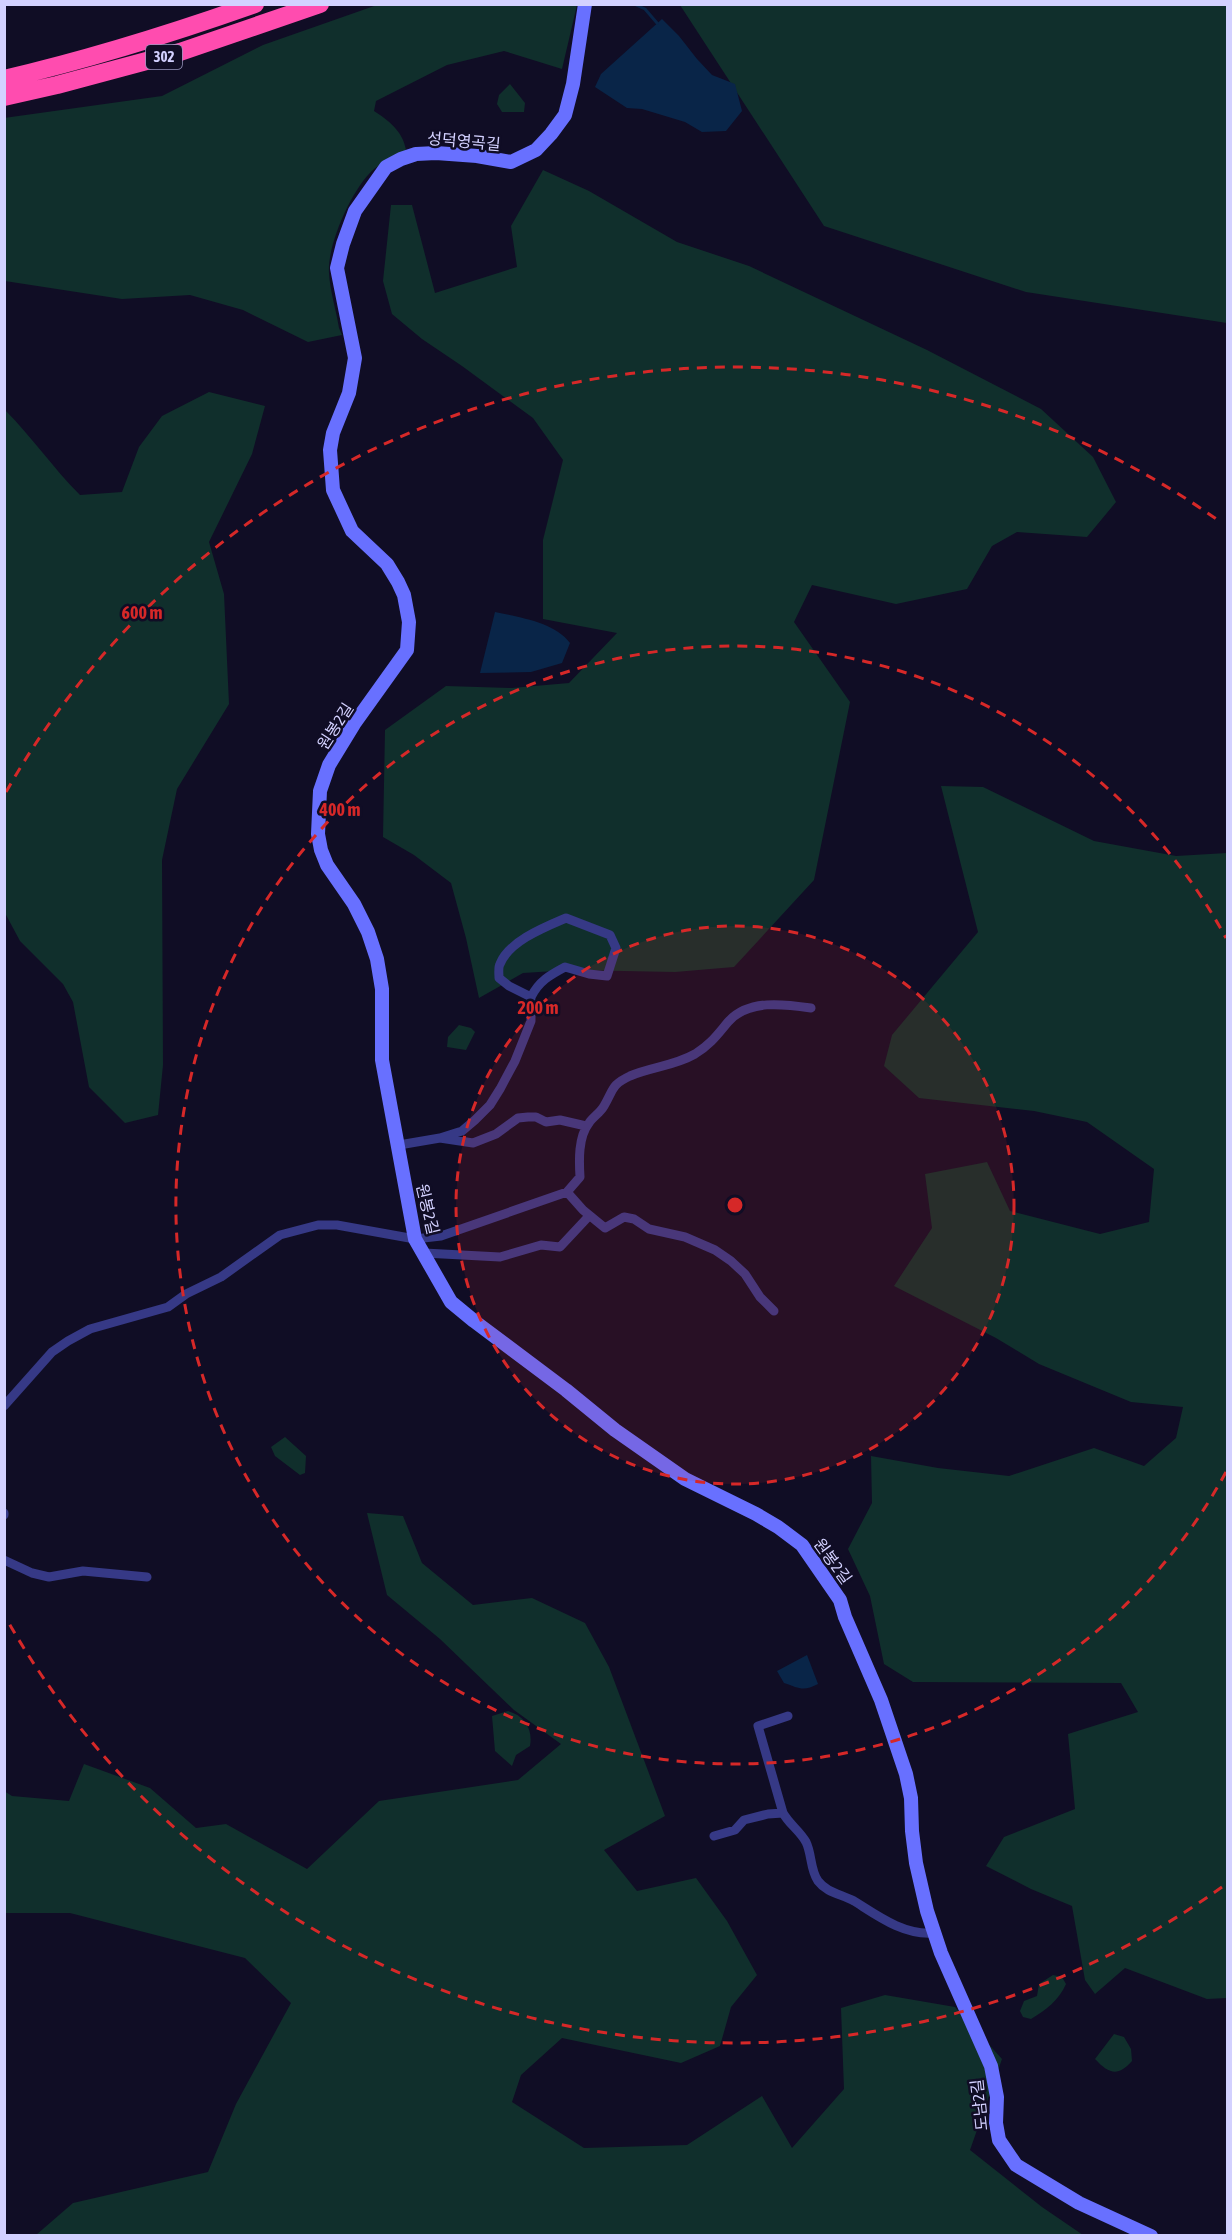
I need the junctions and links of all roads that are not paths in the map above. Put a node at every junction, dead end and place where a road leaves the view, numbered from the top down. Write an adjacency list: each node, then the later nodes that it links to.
1 (255, 4): 4 (highway, 302)
2 (320, 4): 5 (highway, 302)
3 (585, 4): 6 (main road, 성덕영곡길)
4 (4, 79)
5 (4, 97)
6 (352, 343): 11 (main road, 원봉2길)
7 (531, 997): 7 (street); 10 (street)
8 (811, 1008): 9 (street)
9 (586, 1126): 10 (street); 12 (street)
10 (440, 1138): 11 (street)
11 (399, 1145): 14 (main road, 원봉2길)
12 (567, 1192): 13 (street); 14 (street)
13 (589, 1216): 15 (street); 16 (street)
14 (415, 1239): 15 (main road, 원봉2길); 17 (street)
15 (424, 1253): 23 (main road, 원봉2길)
16 (774, 1311)
17 (4, 1406)
18 (4, 1560): 19 (street)
19 (147, 1577)
20 (788, 1716): 21 (street)
21 (783, 1813): 22 (street); 23 (street)
22 (714, 1836)
23 (933, 1933): 24 (main road, 도남2길)
24 (1151, 2235)

